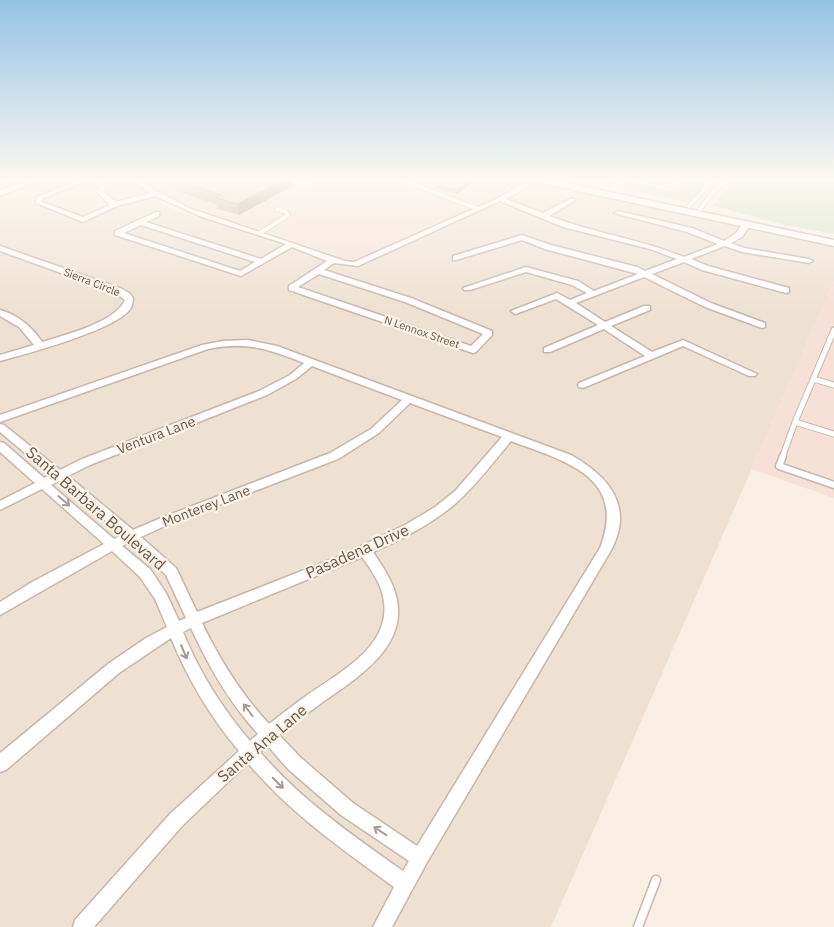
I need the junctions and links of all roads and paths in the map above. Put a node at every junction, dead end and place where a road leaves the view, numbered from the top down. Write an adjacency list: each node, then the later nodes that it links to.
1 (137, 223): 21 (street)
2 (144, 223): 21 (street)
3 (231, 223): 11 (street)
4 (274, 223): 11 (lane)
5 (446, 223): 18 (street)
6 (560, 223): 19 (street)
7 (661, 223): 15 (street)
8 (738, 223): 10 (main road)
9 (768, 223): 12 (main road)
10 (746, 225): 13 (main road); 15 (street)
11 (260, 232): 14 (street)
12 (834, 237)
13 (834, 243)
14 (292, 244): 18 (street); 21 (street)
15 (724, 244): 19 (street); 20 (street)
16 (0, 248): 34 (street, Sierra Circle)
17 (456, 258): 23 (street)
18 (333, 260): 22 (street, N Lennox Street)
19 (682, 260): 23 (street); 25 (street)
20 (809, 261)
21 (262, 262)
22 (318, 271): 22 (street, N Lennox Street)
23 (646, 274): 26 (street); 31 (street)
24 (467, 288): 26 (street)
25 (786, 290)
26 (594, 294): 27 (street)
27 (569, 303): 29 (street); 32 (street)
28 (647, 308): 32 (street)
29 (515, 311)
30 (0, 313): 34 (street)
31 (762, 325)
32 (602, 326): 35 (street); 36 (street)
33 (834, 330): 40 (lane)
34 (39, 345): 37 (street, Sierra Circle)
35 (547, 350)
36 (650, 355): 39 (street); 41 (street)
37 (0, 358)
38 (311, 362): 43 (street); 44 (street); 50 (street, Ventura Lane)
39 (752, 374)
40 (813, 379): 42 (lane); 45 (lane)
41 (583, 385)
42 (834, 385)
43 (408, 399): 48 (street); 54 (street, Monterey Lane)
44 (0, 419)
45 (795, 422): 47 (lane); 52 (lane)
46 (0, 427): 50 (street, Santa Barbara Boulevard)
47 (834, 434)
48 (510, 436): 56 (street, Pasadena Drive); 63 (street)
49 (0, 446): 51 (street, Santa Barbara Boulevard)
50 (59, 475): 51 (street, Ventura Lane); 54 (street, Santa Barbara Boulevard)
51 (43, 483): 53 (street, Ventura Lane); 55 (street, Santa Barbara Boulevard, one-way to 55)
52 (834, 485)
53 (0, 506)
54 (132, 536): 55 (street, Monterey Lane); 58 (street, Santa Barbara Boulevard)
55 (114, 544): 57 (street, Monterey Lane); 59 (street, Santa Barbara Boulevard)
56 (364, 550): 58 (street, Pasadena Drive); 60 (street, Santa Ana Lane)
57 (0, 609)
58 (193, 620): 59 (street, Pasadena Drive); 60 (street, Santa Barbara Boulevard, one-way to 58)
59 (175, 628): 61 (street, Santa Barbara Boulevard, one-way to 61); 62 (street, Pasadena Drive)
60 (269, 736): 61 (street, Santa Ana Lane); 63 (street, Santa Barbara Boulevard, one-way to 60)
61 (250, 753): 65 (street, Santa Barbara Boulevard, one-way to 65); 66 (street, Santa Ana Lane)
62 (0, 764)
63 (420, 858): 65 (street)
64 (656, 880): 68 (lane)
65 (406, 884): 67 (street)
66 (82, 927)
67 (382, 927)
68 (638, 927)

